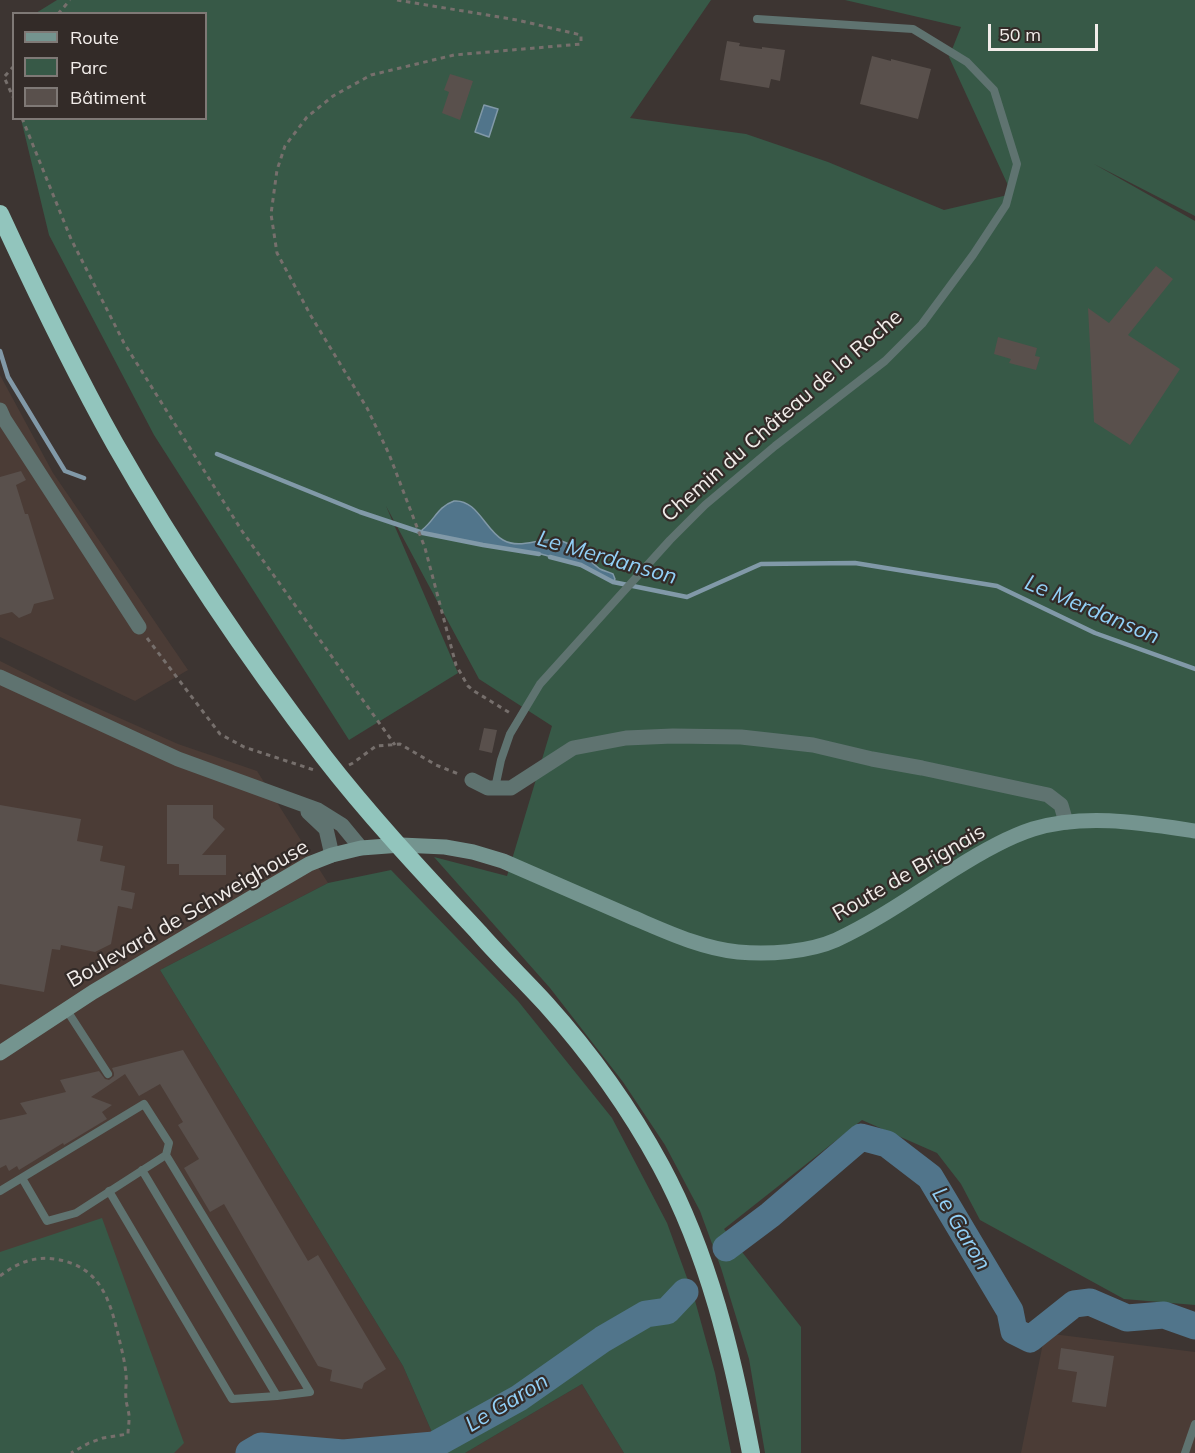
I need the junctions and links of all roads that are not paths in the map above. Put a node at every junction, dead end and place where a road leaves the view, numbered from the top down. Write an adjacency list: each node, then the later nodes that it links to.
1 (757, 19): 7 (lane, Chemin du Château de la Roche)
2 (0, 214): 24 (highway)
3 (0, 410): 4 (street)
4 (139, 627)
5 (0, 677): 8 (street)
6 (472, 780): 7 (street)
7 (495, 788): 9 (street)
8 (292, 800): 12 (street); 13 (street)
9 (1066, 822): 10 (street, Route de Brignais); 11 (street, Route de Brignais)
10 (1195, 831)
11 (445, 847): 12 (street, Boulevard de Schweighouse)
12 (361, 848): 13 (street, Boulevard de Schweighouse)
13 (332, 855): 14 (street, Boulevard de Schweighouse)
14 (66, 1009): 15 (street, Boulevard de Schweighouse); 16 (lane)
15 (0, 1053)
16 (108, 1074)
17 (166, 1155): 18 (lane); 19 (lane); 22 (lane)
18 (142, 1170): 21 (lane); 22 (lane)
19 (22, 1178): 20 (lane); 21 (lane)
20 (0, 1191)
21 (109, 1191): 22 (lane)
22 (277, 1396)
23 (1195, 1424): 25 (lane)
24 (751, 1453)
25 (1185, 1453)

